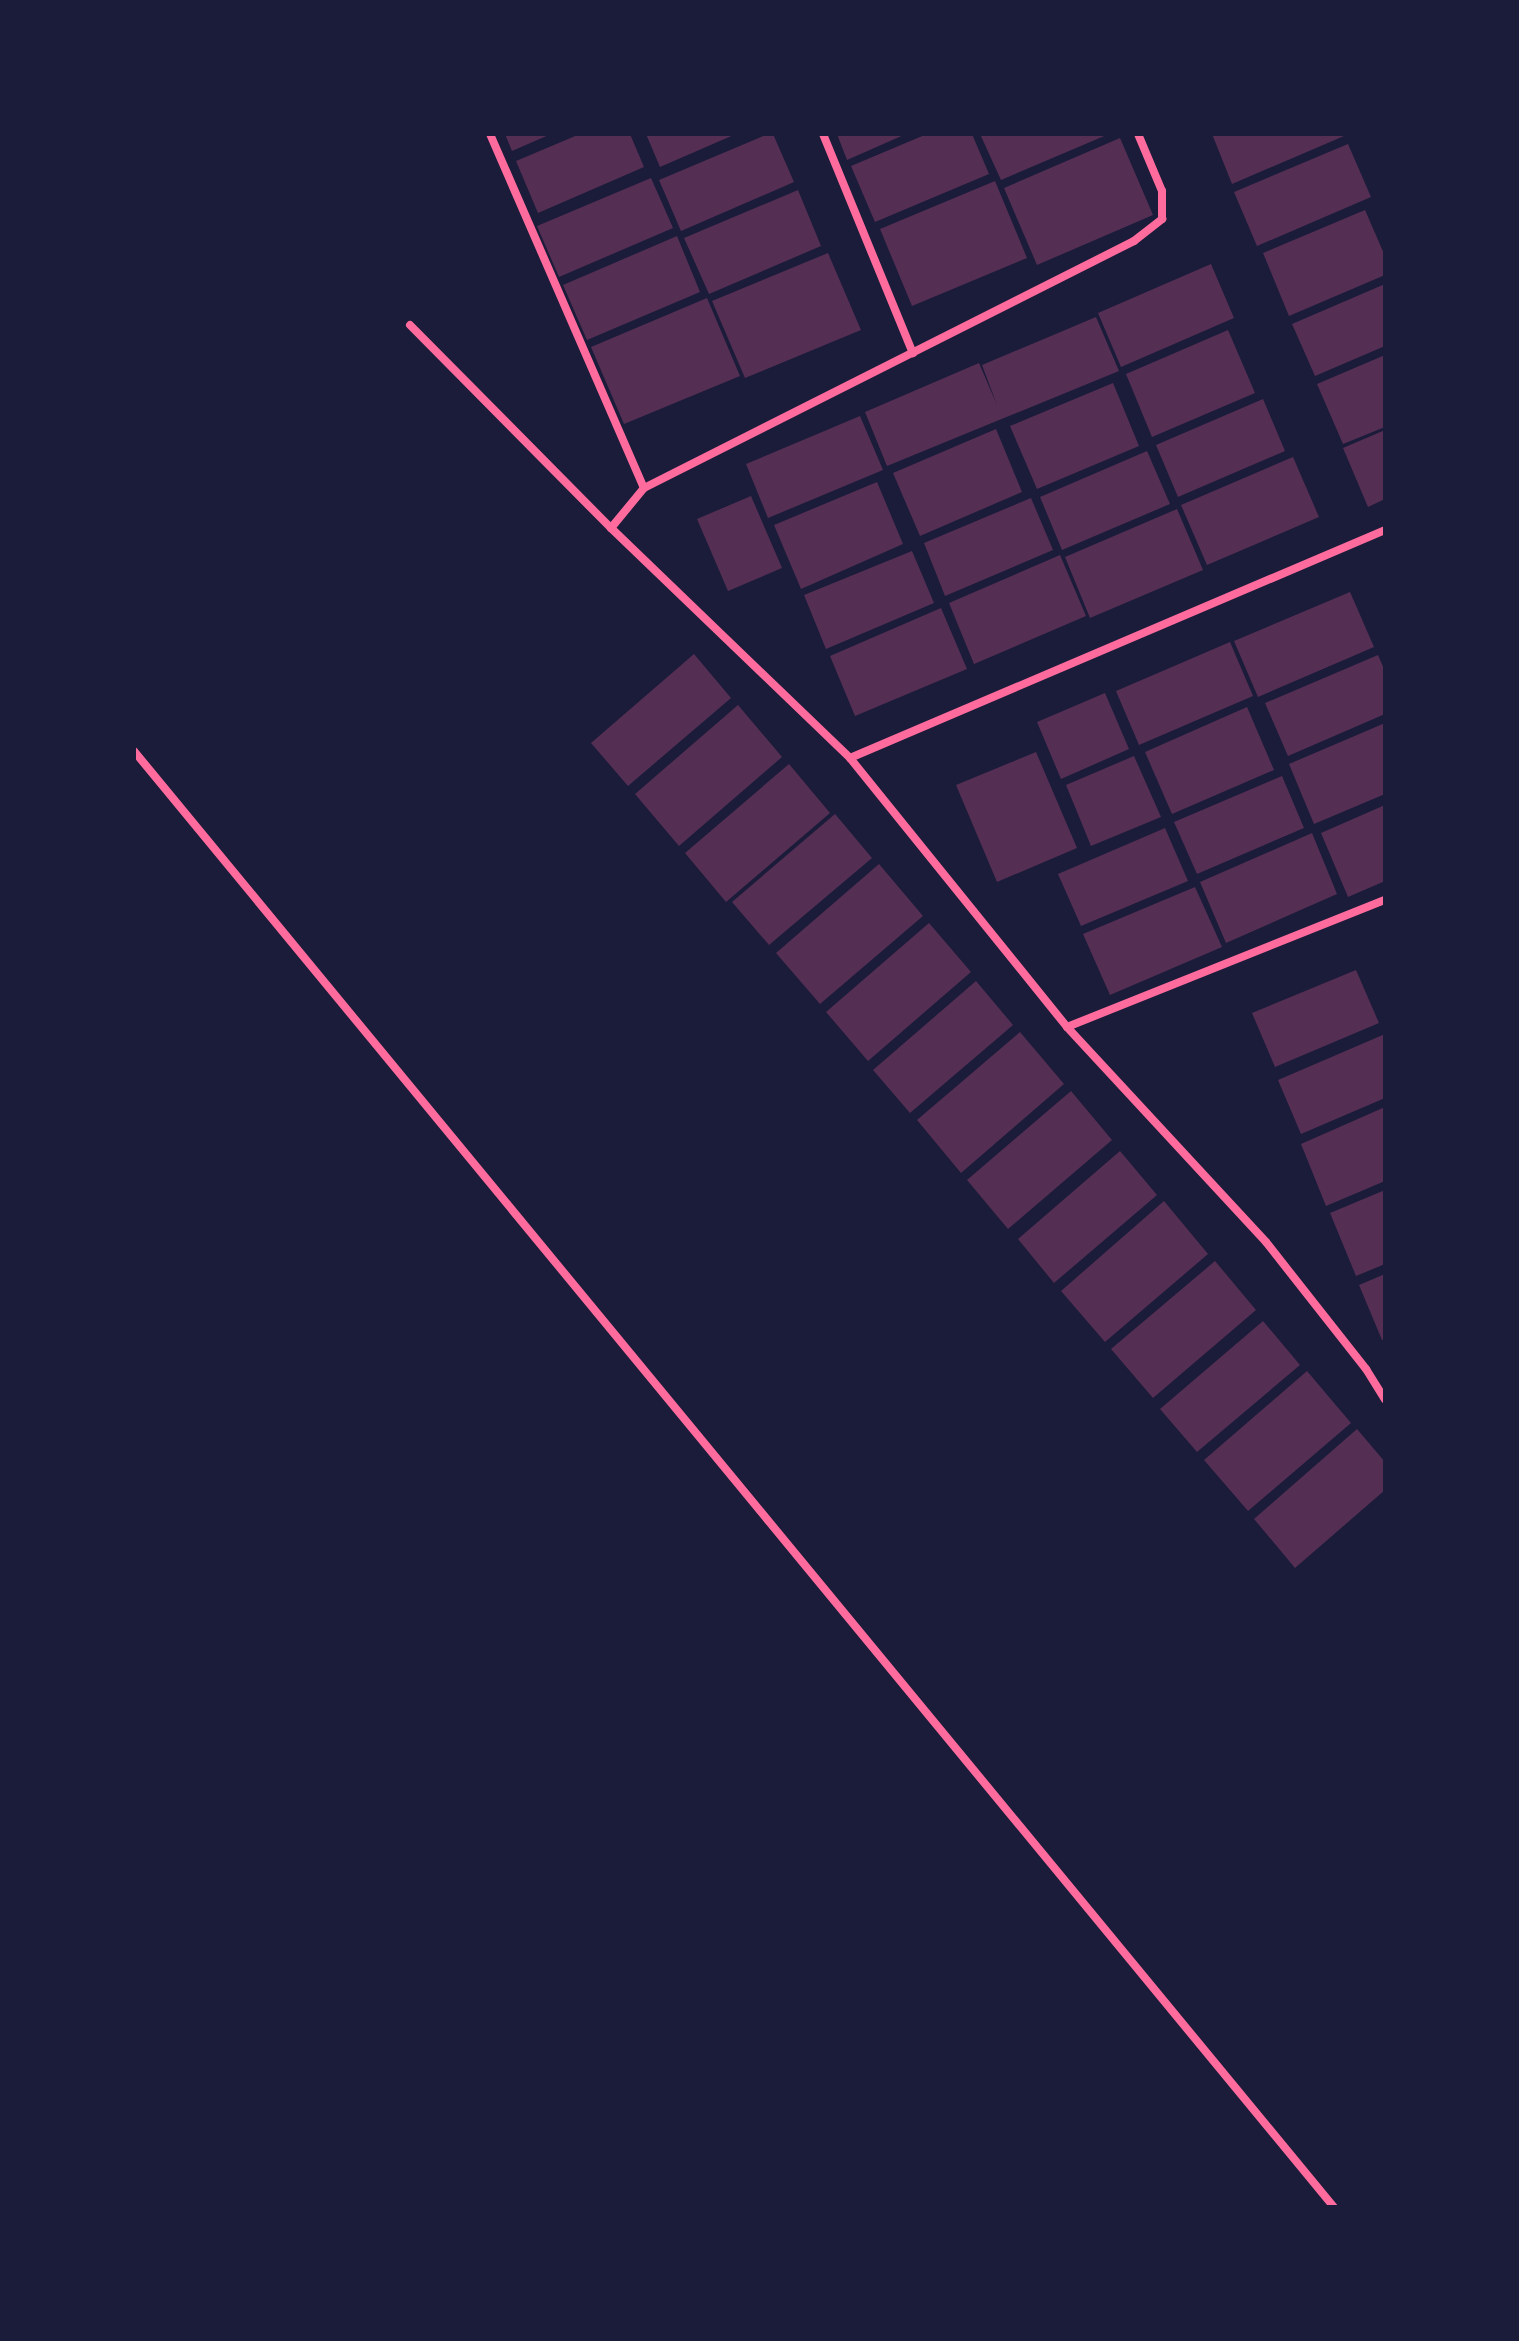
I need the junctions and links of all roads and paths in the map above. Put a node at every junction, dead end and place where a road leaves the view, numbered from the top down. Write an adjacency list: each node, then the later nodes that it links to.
1 (490, 134): 6 (street)
2 (823, 134): 5 (street)
3 (1138, 134): 5 (street)
4 (410, 325): 7 (street)
5 (913, 353): 6 (street)
6 (644, 488): 7 (street)
7 (611, 528): 10 (street)
8 (1385, 530): 10 (street)
9 (134, 751): 14 (street)
10 (850, 758): 12 (street)
11 (1385, 900): 12 (street)
12 (1067, 1027): 13 (street)
13 (1385, 1399)
14 (1334, 2207)

